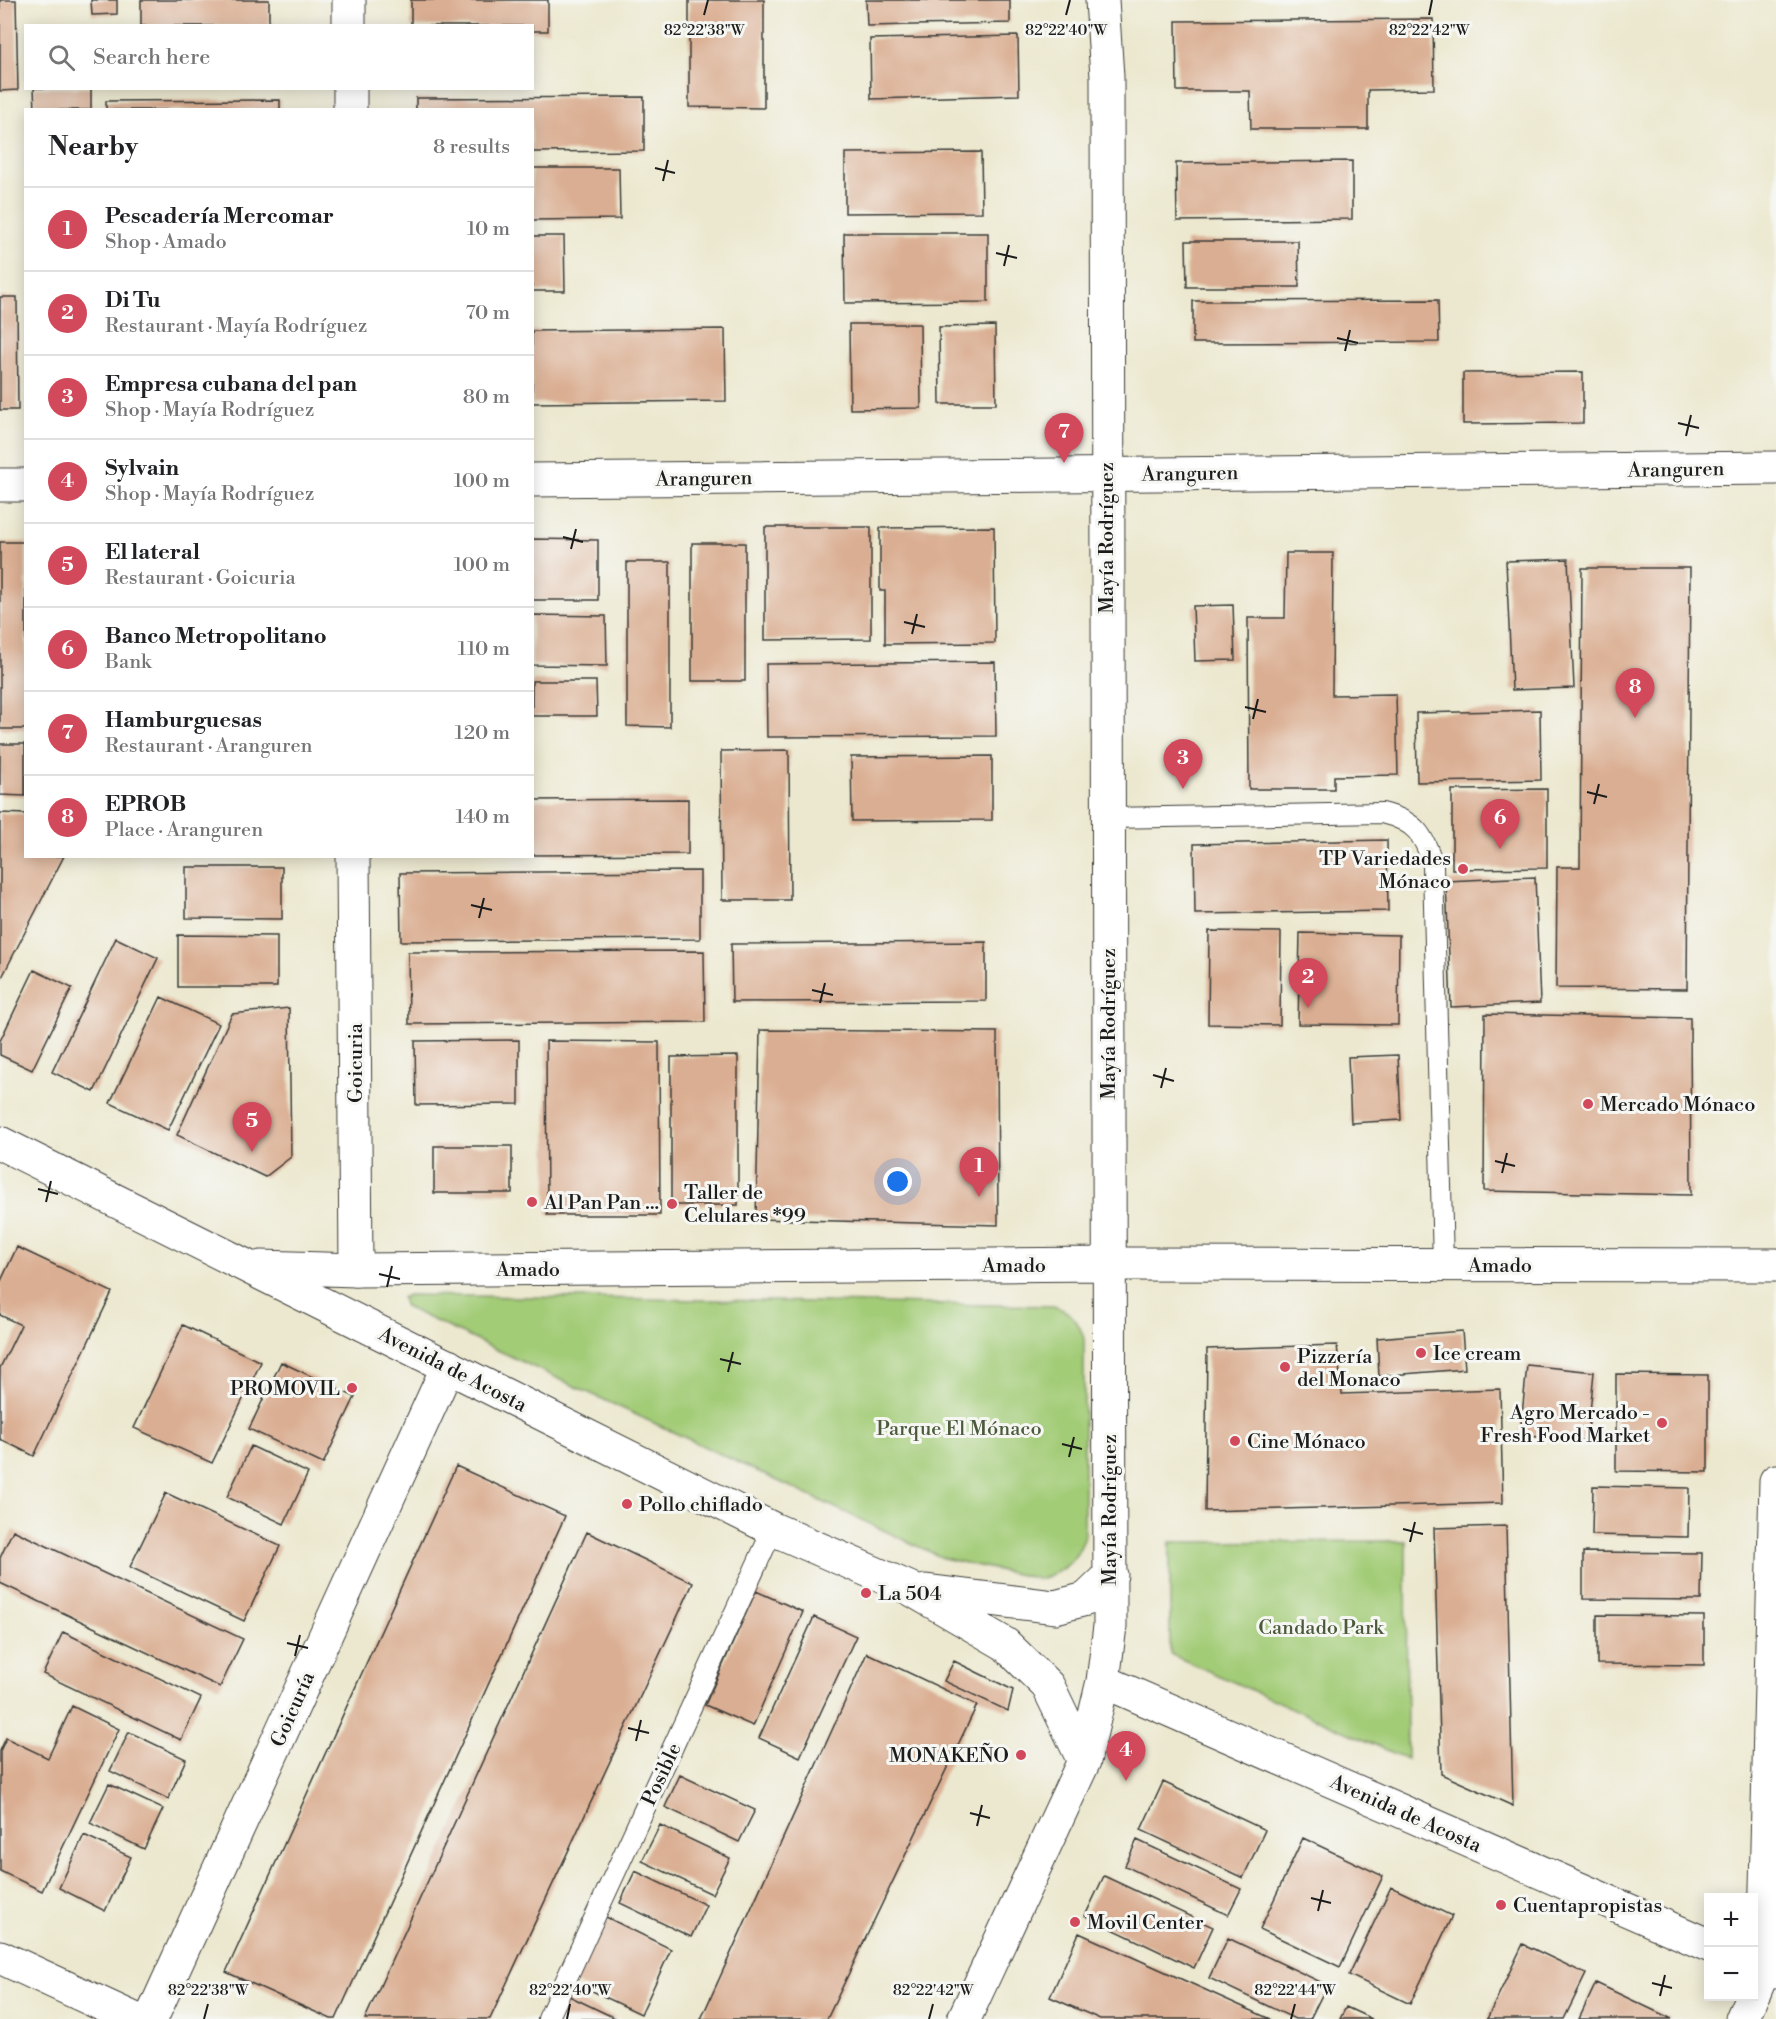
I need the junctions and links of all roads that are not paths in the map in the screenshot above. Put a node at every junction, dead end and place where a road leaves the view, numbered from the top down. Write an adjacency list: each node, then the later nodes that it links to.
1 (349, 0): 3 (street)
2 (1102, 0): 7 (street, Mayía Rodríguez)
3 (349, 24)
4 (350, 90): 5 (street)
5 (350, 108)
6 (1776, 468): 7 (street, Aranguren)
7 (1106, 474): 8 (street, Aranguren); 11 (street, Mayía Rodríguez)
8 (534, 480)
9 (0, 485): 10 (street)
10 (24, 485)
11 (1108, 818): 14 (street, Mayía Rodríguez); 15 (lane)
12 (353, 858): 18 (street, Goicuria)
13 (0, 1143): 17 (street, Avenida de Acosta)
14 (1108, 1264): 15 (street, Amado); 18 (street, Amado); 22 (street, Mayía Rodríguez)
15 (1443, 1265): 16 (street, Amado)
16 (1776, 1265)
17 (253, 1267): 18 (street, Amado); 19 (street, Avenida de Acosta)
18 (356, 1270)
19 (448, 1366): 21 (street, Avenida de Acosta); 30 (street, Goicuría)
20 (1776, 1481): 28 (street)
21 (773, 1528): 23 (street, Avenida de Acosta); 31 (lane, Posible)
22 (1111, 1575): 23 (street, Avenida de Acosta); 24 (street, Mayía Rodríguez)
23 (909, 1588): 25 (street, Avenida de Acosta)
24 (1103, 1681): 25 (street, Mayía Rodríguez); 26 (street, Avenida de Acosta)
25 (1084, 1761): 32 (street, Mayía Rodríguez)
26 (1704, 1943)
27 (0, 1957): 29 (street)
28 (1760, 1979): 33 (street)
29 (134, 2019)
30 (151, 2019)
31 (548, 2019)
32 (964, 2019)
33 (1742, 2019)

